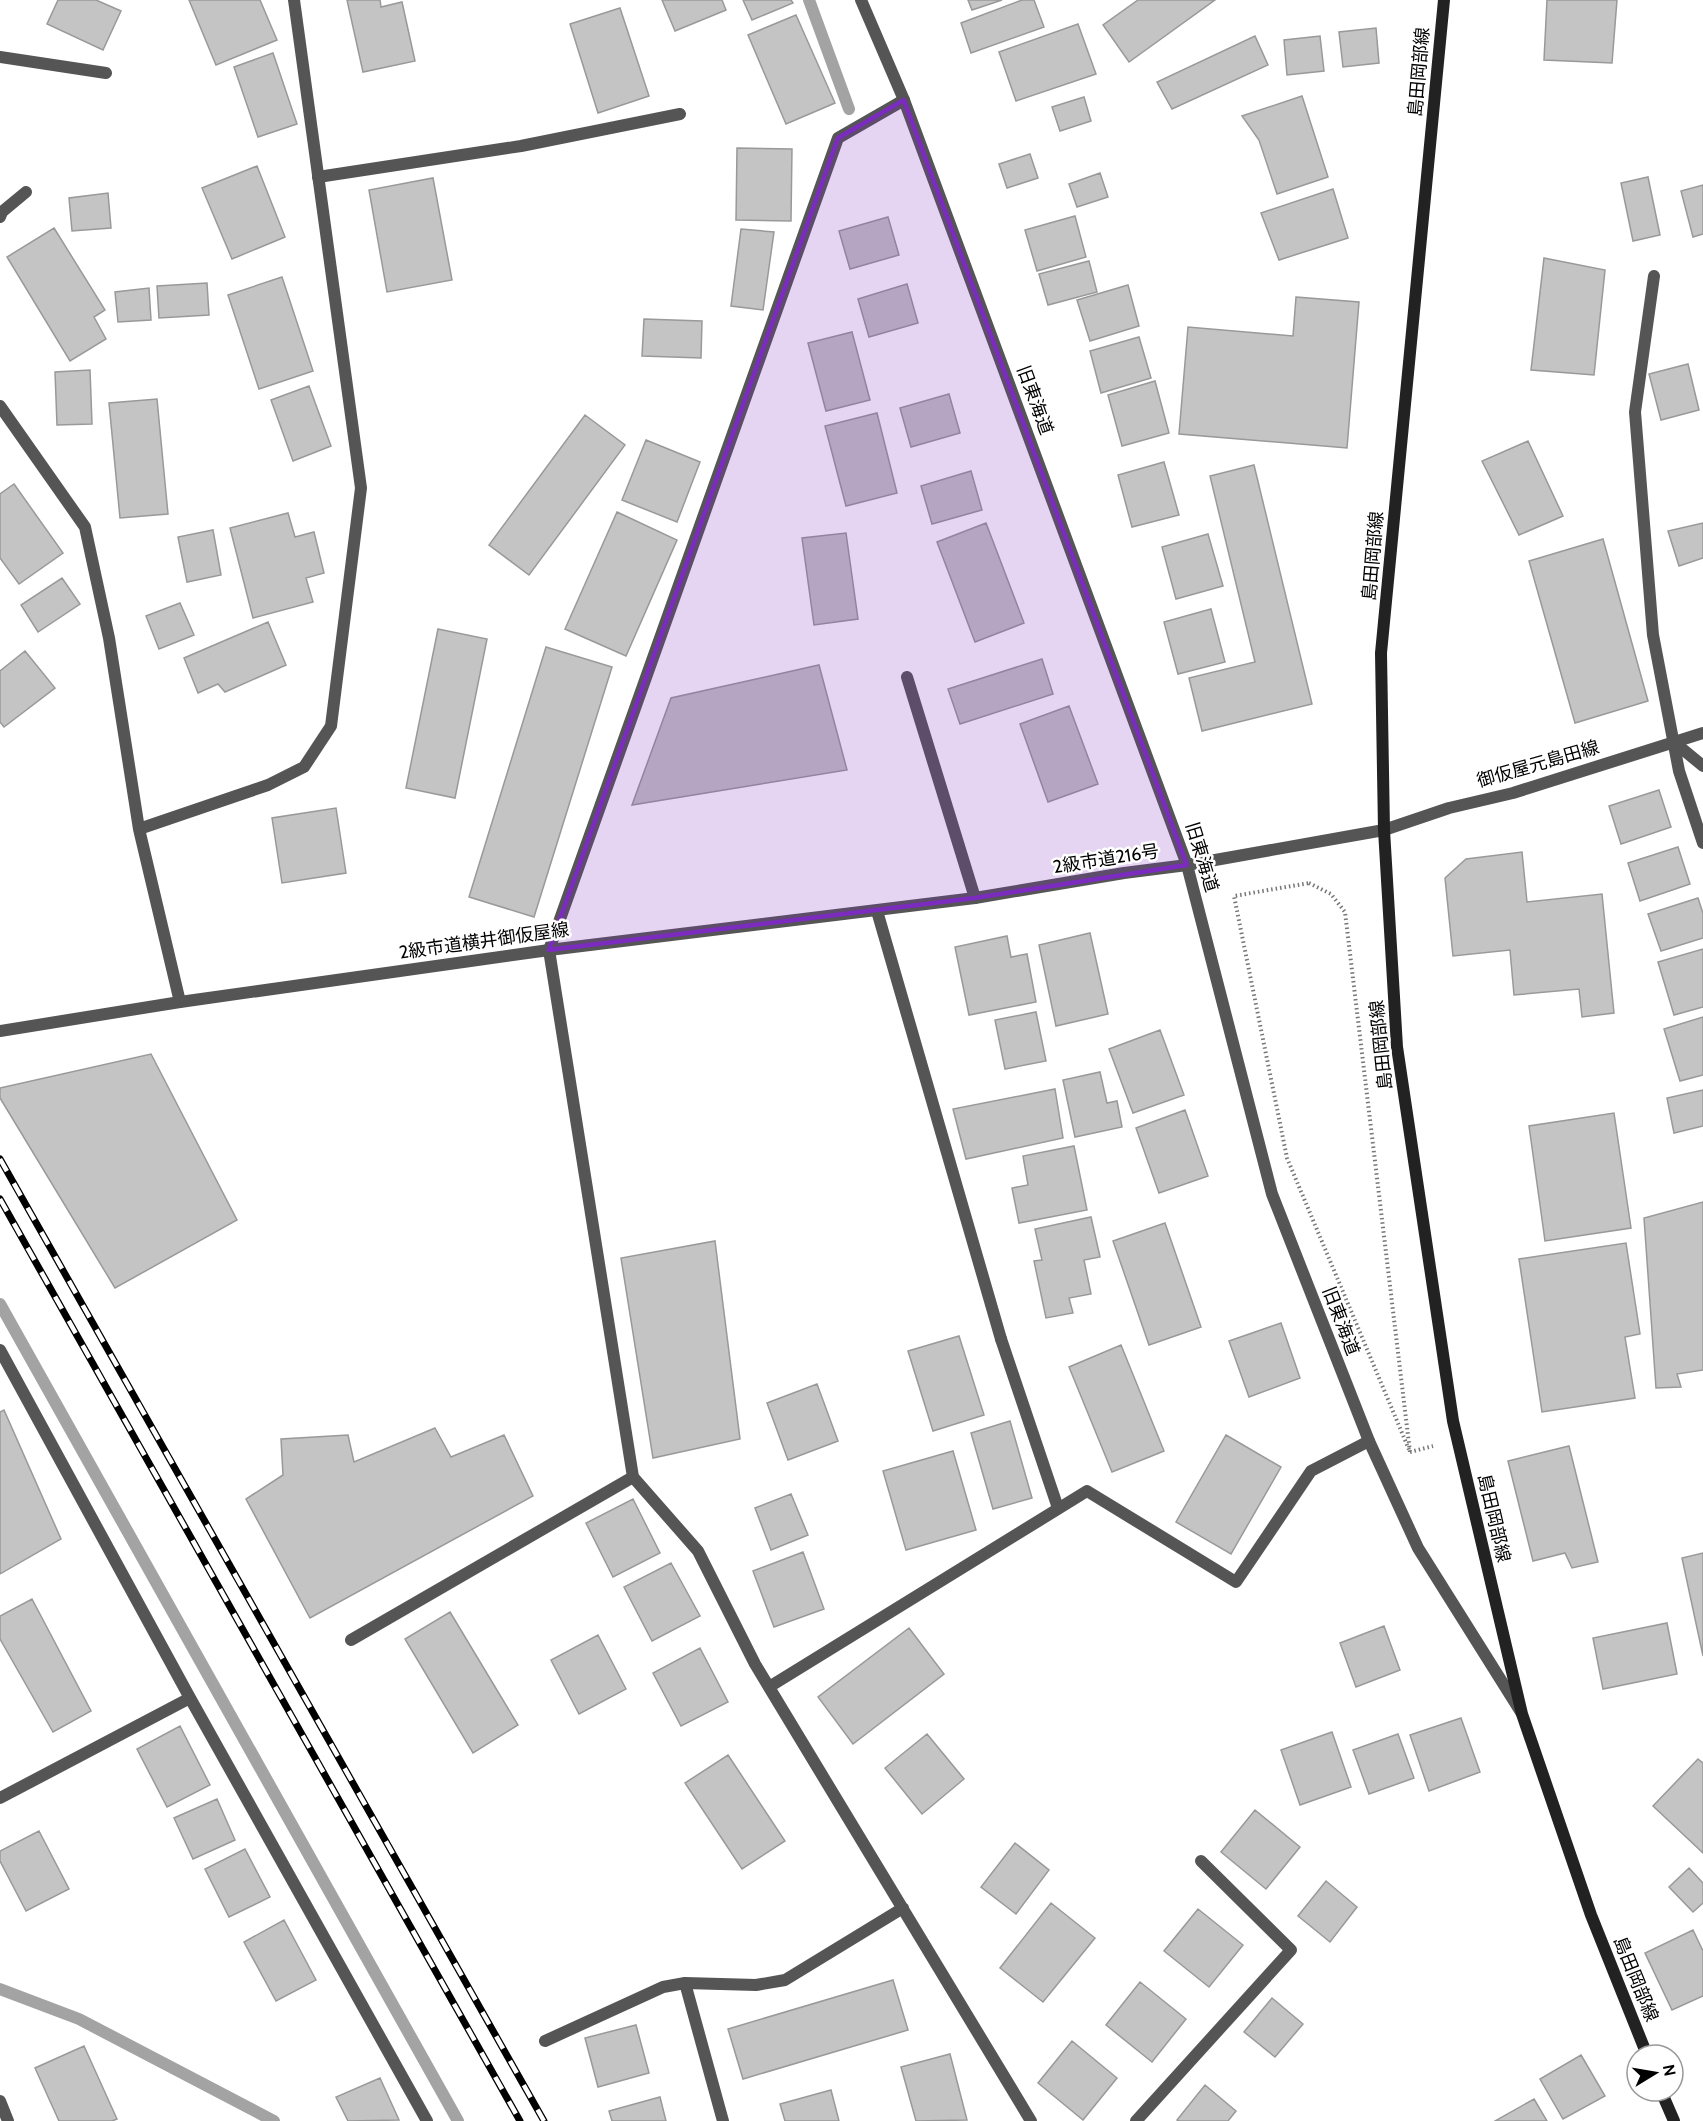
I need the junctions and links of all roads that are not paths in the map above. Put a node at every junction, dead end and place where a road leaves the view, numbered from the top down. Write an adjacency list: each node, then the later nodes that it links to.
1 (294, 0): 8 (street)
2 (861, 0): 6 (street, 旧東海道)
3 (1444, 0): 18 (main road, 島田岡部線)
4 (0, 57): 5 (street)
5 (106, 72)
6 (904, 100): 20 (street, 旧東海道); 23 (street)
7 (680, 114): 8 (street)
8 (318, 177): 17 (street)
9 (26, 192): 10 (street)
10 (0, 217)
11 (1654, 276): 15 (street)
12 (0, 406): 17 (street)
13 (907, 677): 21 (street)
14 (1703, 733): 15 (street, 御仮屋元島田線)
15 (1674, 742): 16 (street); 18 (street, 御仮屋元島田線); 19 (street)
16 (1703, 766)
17 (139, 829): 24 (street)
18 (1384, 830): 20 (street, 2級市道216号); 33 (main road, 島田岡部線)
19 (1703, 843)
20 (1187, 865): 21 (street, 2級市道216号); 27 (street, 旧東海道)
21 (975, 898): 22 (street, 2級市道横井御仮屋線)
22 (877, 911): 23 (street, 2級市道横井御仮屋線); 29 (street)
23 (549, 950): 24 (street, 2級市道横井御仮屋線); 28 (street)
24 (180, 1002): 25 (street, 2級市道横井御仮屋線)
25 (0, 1031)
26 (0, 1350): 32 (street)
27 (1369, 1441): 29 (street); 33 (street, 旧東海道)
28 (633, 1477): 30 (street); 31 (street)
29 (1058, 1508): 31 (street)
30 (351, 1640)
31 (769, 1687): 36 (street)
32 (190, 1698): 34 (street); 43 (street)
33 (1522, 1714): 39 (main road, 島田岡部線)
34 (0, 1798)
35 (1201, 1861): 46 (street)
36 (903, 1908): 37 (street); 45 (street)
37 (685, 1983): 38 (street); 44 (street)
38 (545, 2041)
39 (1642, 2043)
40 (0, 2101): 42 (street)
41 (1666, 2103): 47 (main road)
42 (8, 2121)
43 (427, 2121)
44 (723, 2121)
45 (1031, 2121)
46 (1137, 2121)
47 (1674, 2121)

